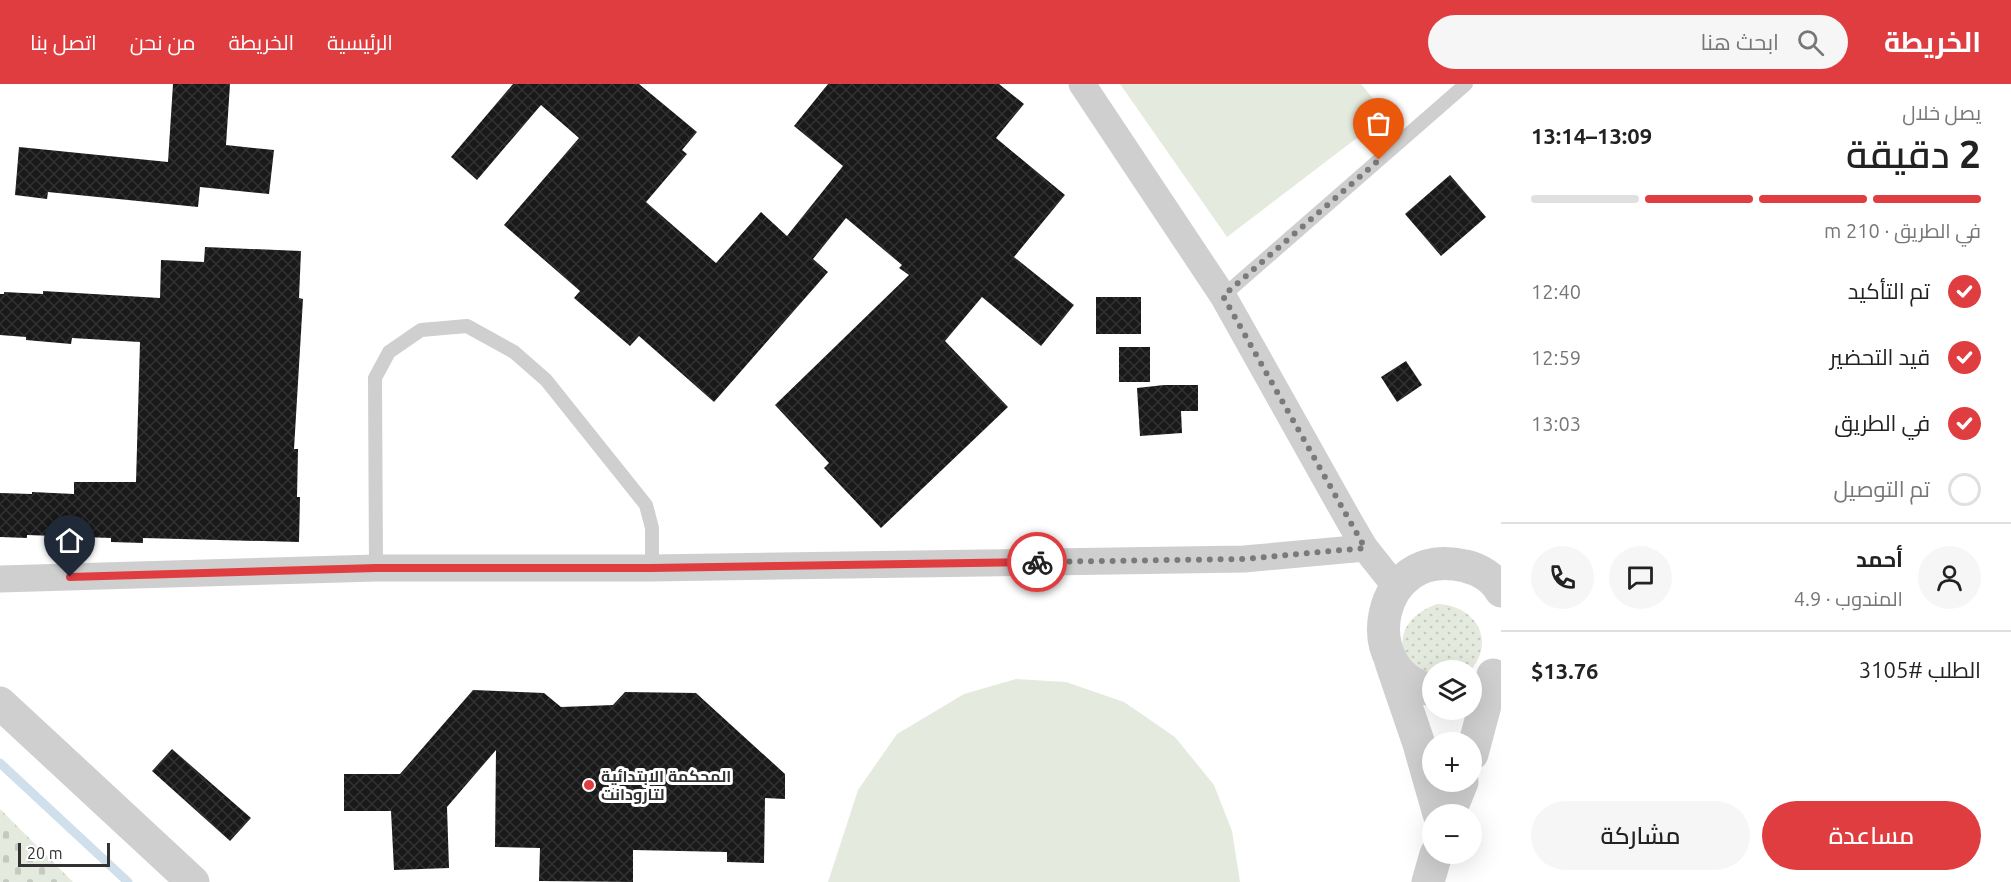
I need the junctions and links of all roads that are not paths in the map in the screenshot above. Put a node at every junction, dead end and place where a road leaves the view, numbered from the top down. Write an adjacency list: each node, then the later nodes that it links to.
1 (1082, 84): 3 (street)
2 (1466, 84): 3 (lane)
3 (1223, 296): 4 (street)
4 (1365, 548): 8 (street); 10 (street)
5 (1501, 558): 6 (street)
6 (1449, 562): 10 (street); 11 (street)
7 (376, 568): 8 (street); 8 (lane); 9 (street)
8 (651, 568)
9 (0, 579)
10 (1396, 587): 12 (street)
11 (1501, 591)
12 (1388, 654): 14 (street); 17 (street)
13 (1489, 676): 16 (street)
14 (1422, 687)
15 (0, 703): 19 (street)
16 (1477, 732)
17 (1436, 804)
18 (1433, 864): 20 (street)
19 (193, 882)
20 (1428, 882)

